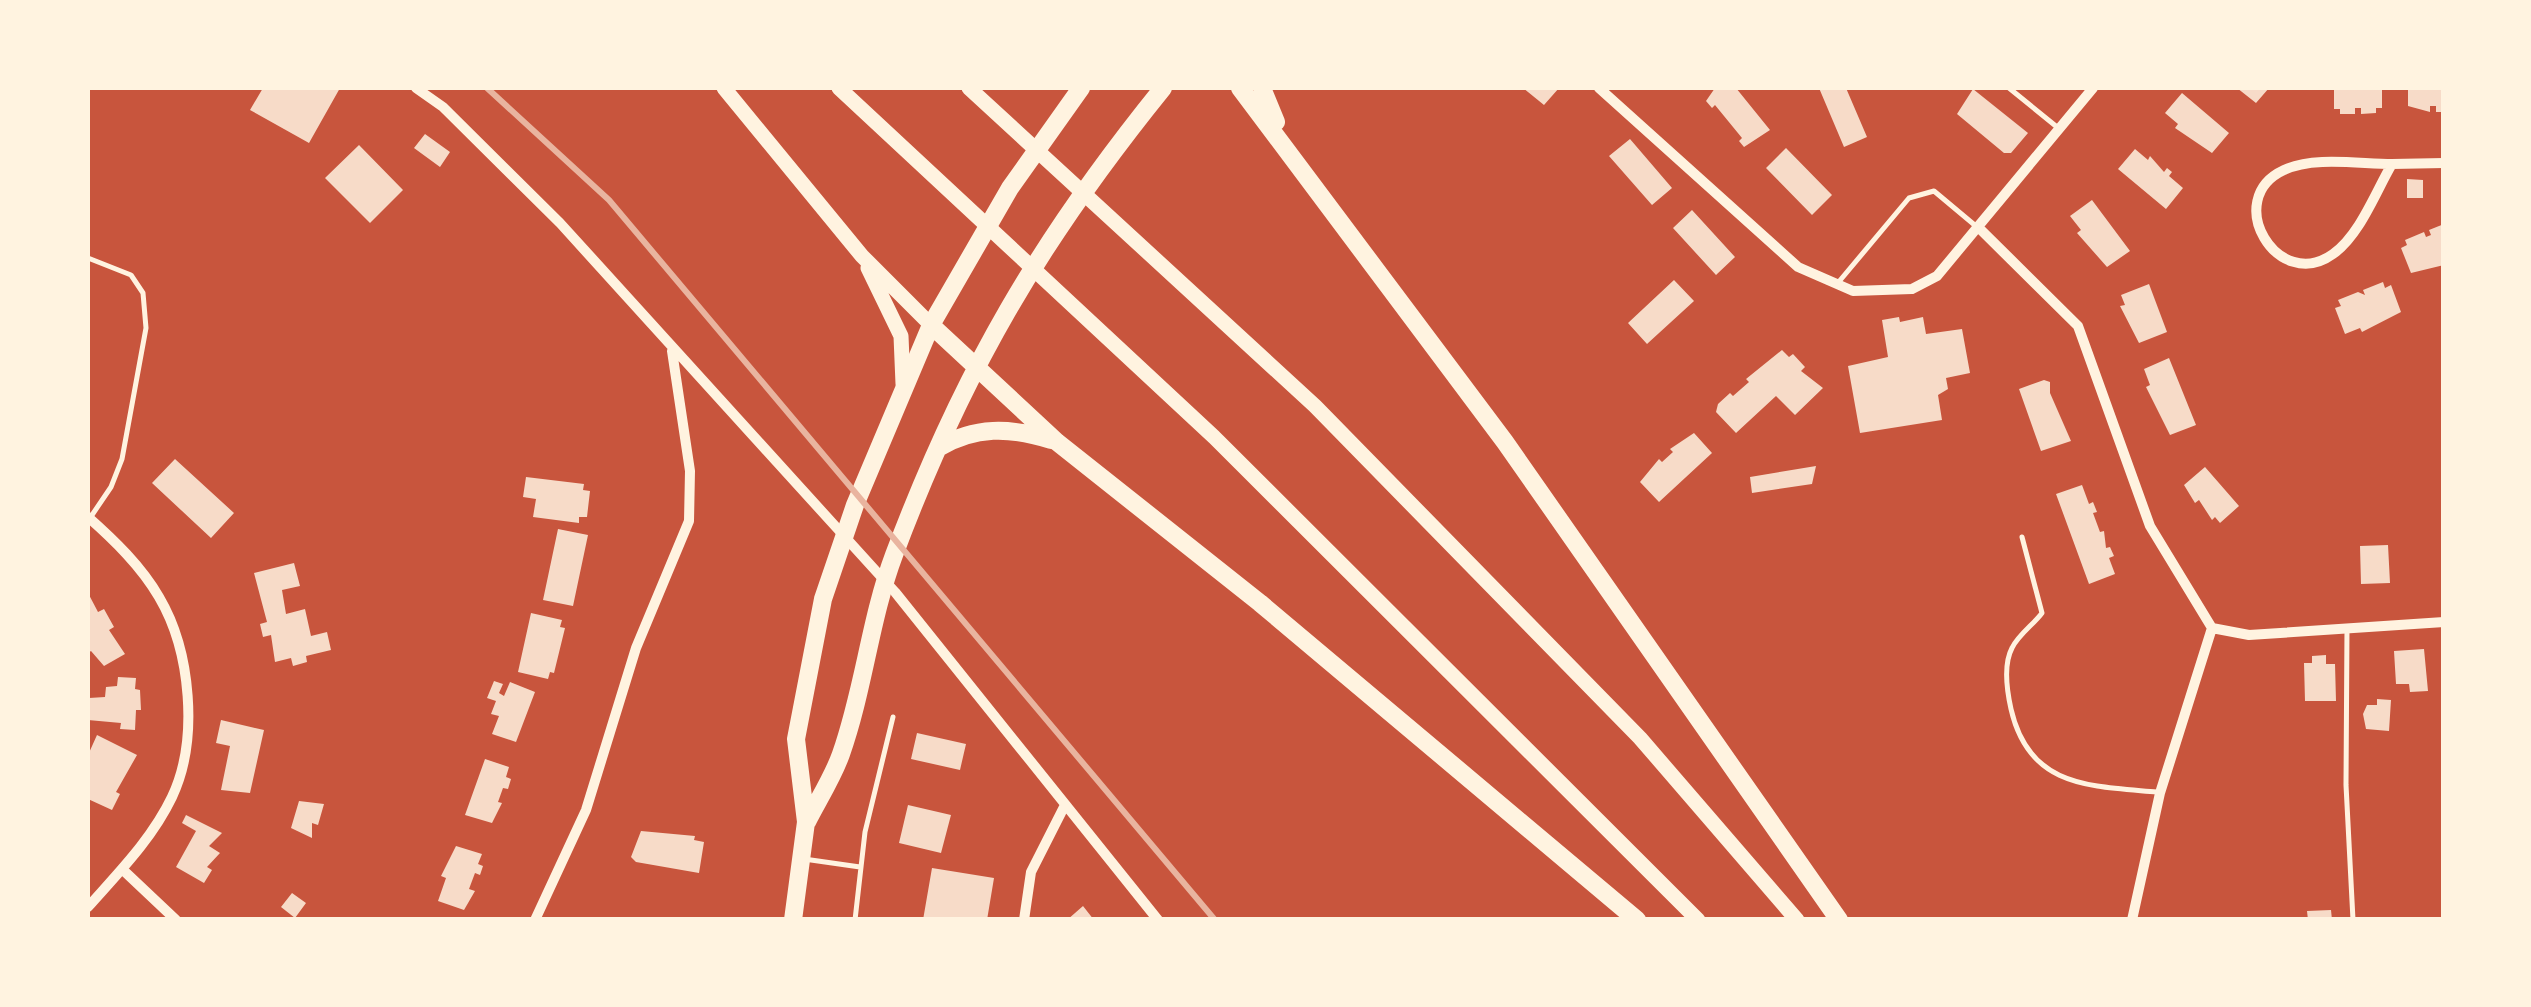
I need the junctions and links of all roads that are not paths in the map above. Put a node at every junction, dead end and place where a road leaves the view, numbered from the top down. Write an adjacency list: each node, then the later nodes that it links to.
1 (416, 88): 21 (street)
2 (724, 88): 17 (main road)
3 (839, 88): 46 (main road)
4 (1081, 88): 20 (highway)
5 (1163, 88): 22 (highway)
6 (1240, 88): 13 (highway)
7 (1262, 88): 13 (highway)
8 (1599, 88): 19 (street)
9 (2009, 88): 12 (lane)
10 (2093, 88): 12 (street)
11 (971, 90): 47 (main road)
12 (2058, 128): 16 (street)
13 (1284, 140): 48 (highway)
14 (2444, 163): 15 (street)
15 (2392, 164): 15 (street)
16 (1979, 228): 19 (street); 19 (lane); 29 (street)
17 (862, 256): 20 (main road); 23 (main road)
18 (88, 258): 26 (lane)
19 (1835, 286)
20 (931, 325): 22 (highway); 23 (highway)
21 (671, 349): 33 (street); 40 (street)
22 (973, 368): 24 (highway); 25 (highway)
23 (904, 384): 34 (highway)
24 (1057, 442): 25 (highway); 45 (highway)
25 (936, 451): 34 (highway)
26 (88, 518): 37 (street)
27 (2022, 537): 32 (lane)
28 (2444, 622): 30 (street)
29 (2212, 628): 30 (street); 32 (street)
30 (2346, 628): 50 (lane)
31 (893, 717): 36 (lane)
32 (2160, 793): 49 (street)
33 (1065, 805): 43 (street); 44 (street)
34 (806, 822): 35 (highway)
35 (800, 859): 36 (lane); 41 (highway)
36 (860, 867): 42 (lane)
37 (122, 869): 38 (street); 39 (street)
38 (88, 907)
39 (176, 920)
40 (535, 920)
41 (793, 920)
42 (855, 920)
43 (1024, 920)
44 (1158, 920)
45 (1638, 920)
46 (1698, 920)
47 (1798, 920)
48 (1839, 920)
49 (2132, 920)
50 (2353, 920)

